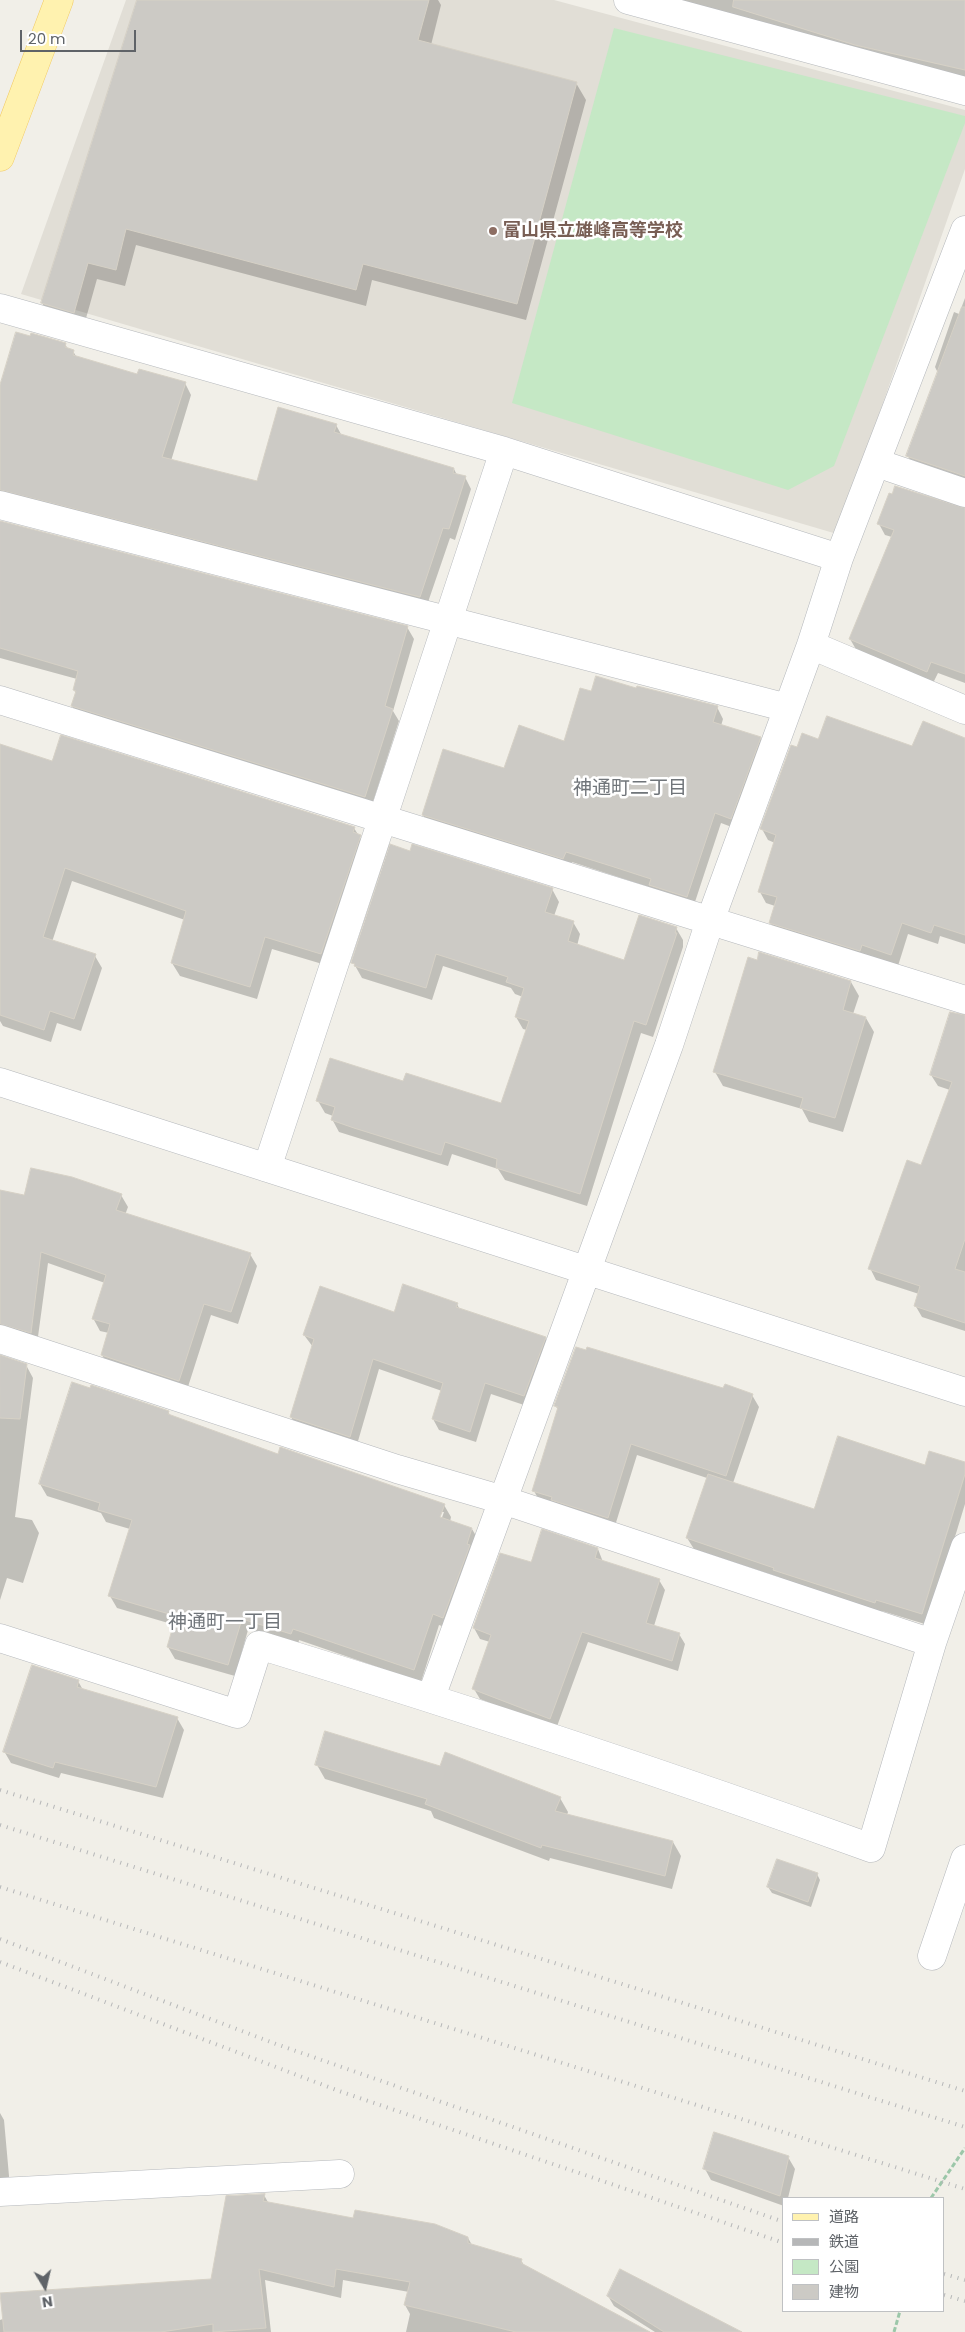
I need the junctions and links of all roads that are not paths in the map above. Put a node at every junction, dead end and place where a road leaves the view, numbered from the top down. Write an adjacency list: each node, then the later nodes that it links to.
1 (60, 0): 4 (main road)
2 (628, 0): 3 (street)
3 (965, 91)
4 (0, 157)
5 (965, 230): 6 (street)
6 (956, 283): 9 (street)
7 (0, 308): 8 (street)
8 (504, 451): 12 (street); 13 (street)
9 (877, 463): 10 (street); 12 (street)
10 (965, 493)
11 (0, 505): 13 (street)
12 (839, 558): 14 (street)
13 (448, 620): 16 (street); 18 (street)
14 (811, 646): 16 (street); 17 (street)
15 (0, 700): 18 (street)
16 (788, 708): 19 (street)
17 (965, 710)
18 (383, 819): 19 (street); 22 (street)
19 (710, 921): 20 (street); 23 (street)
20 (965, 1000)
21 (0, 1082): 22 (street)
22 (267, 1168): 23 (street)
23 (587, 1271): 25 (street); 26 (street)
24 (0, 1339): 26 (street)
25 (965, 1392)
26 (503, 1500): 29 (street); 30 (street)
27 (965, 1547): 29 (street)
28 (0, 1638): 30 (street)
29 (932, 1643): 30 (street)
30 (431, 1697)
31 (965, 1859): 32 (street)
32 (932, 1956)
33 (340, 2174): 34 (street)
34 (0, 2192)

